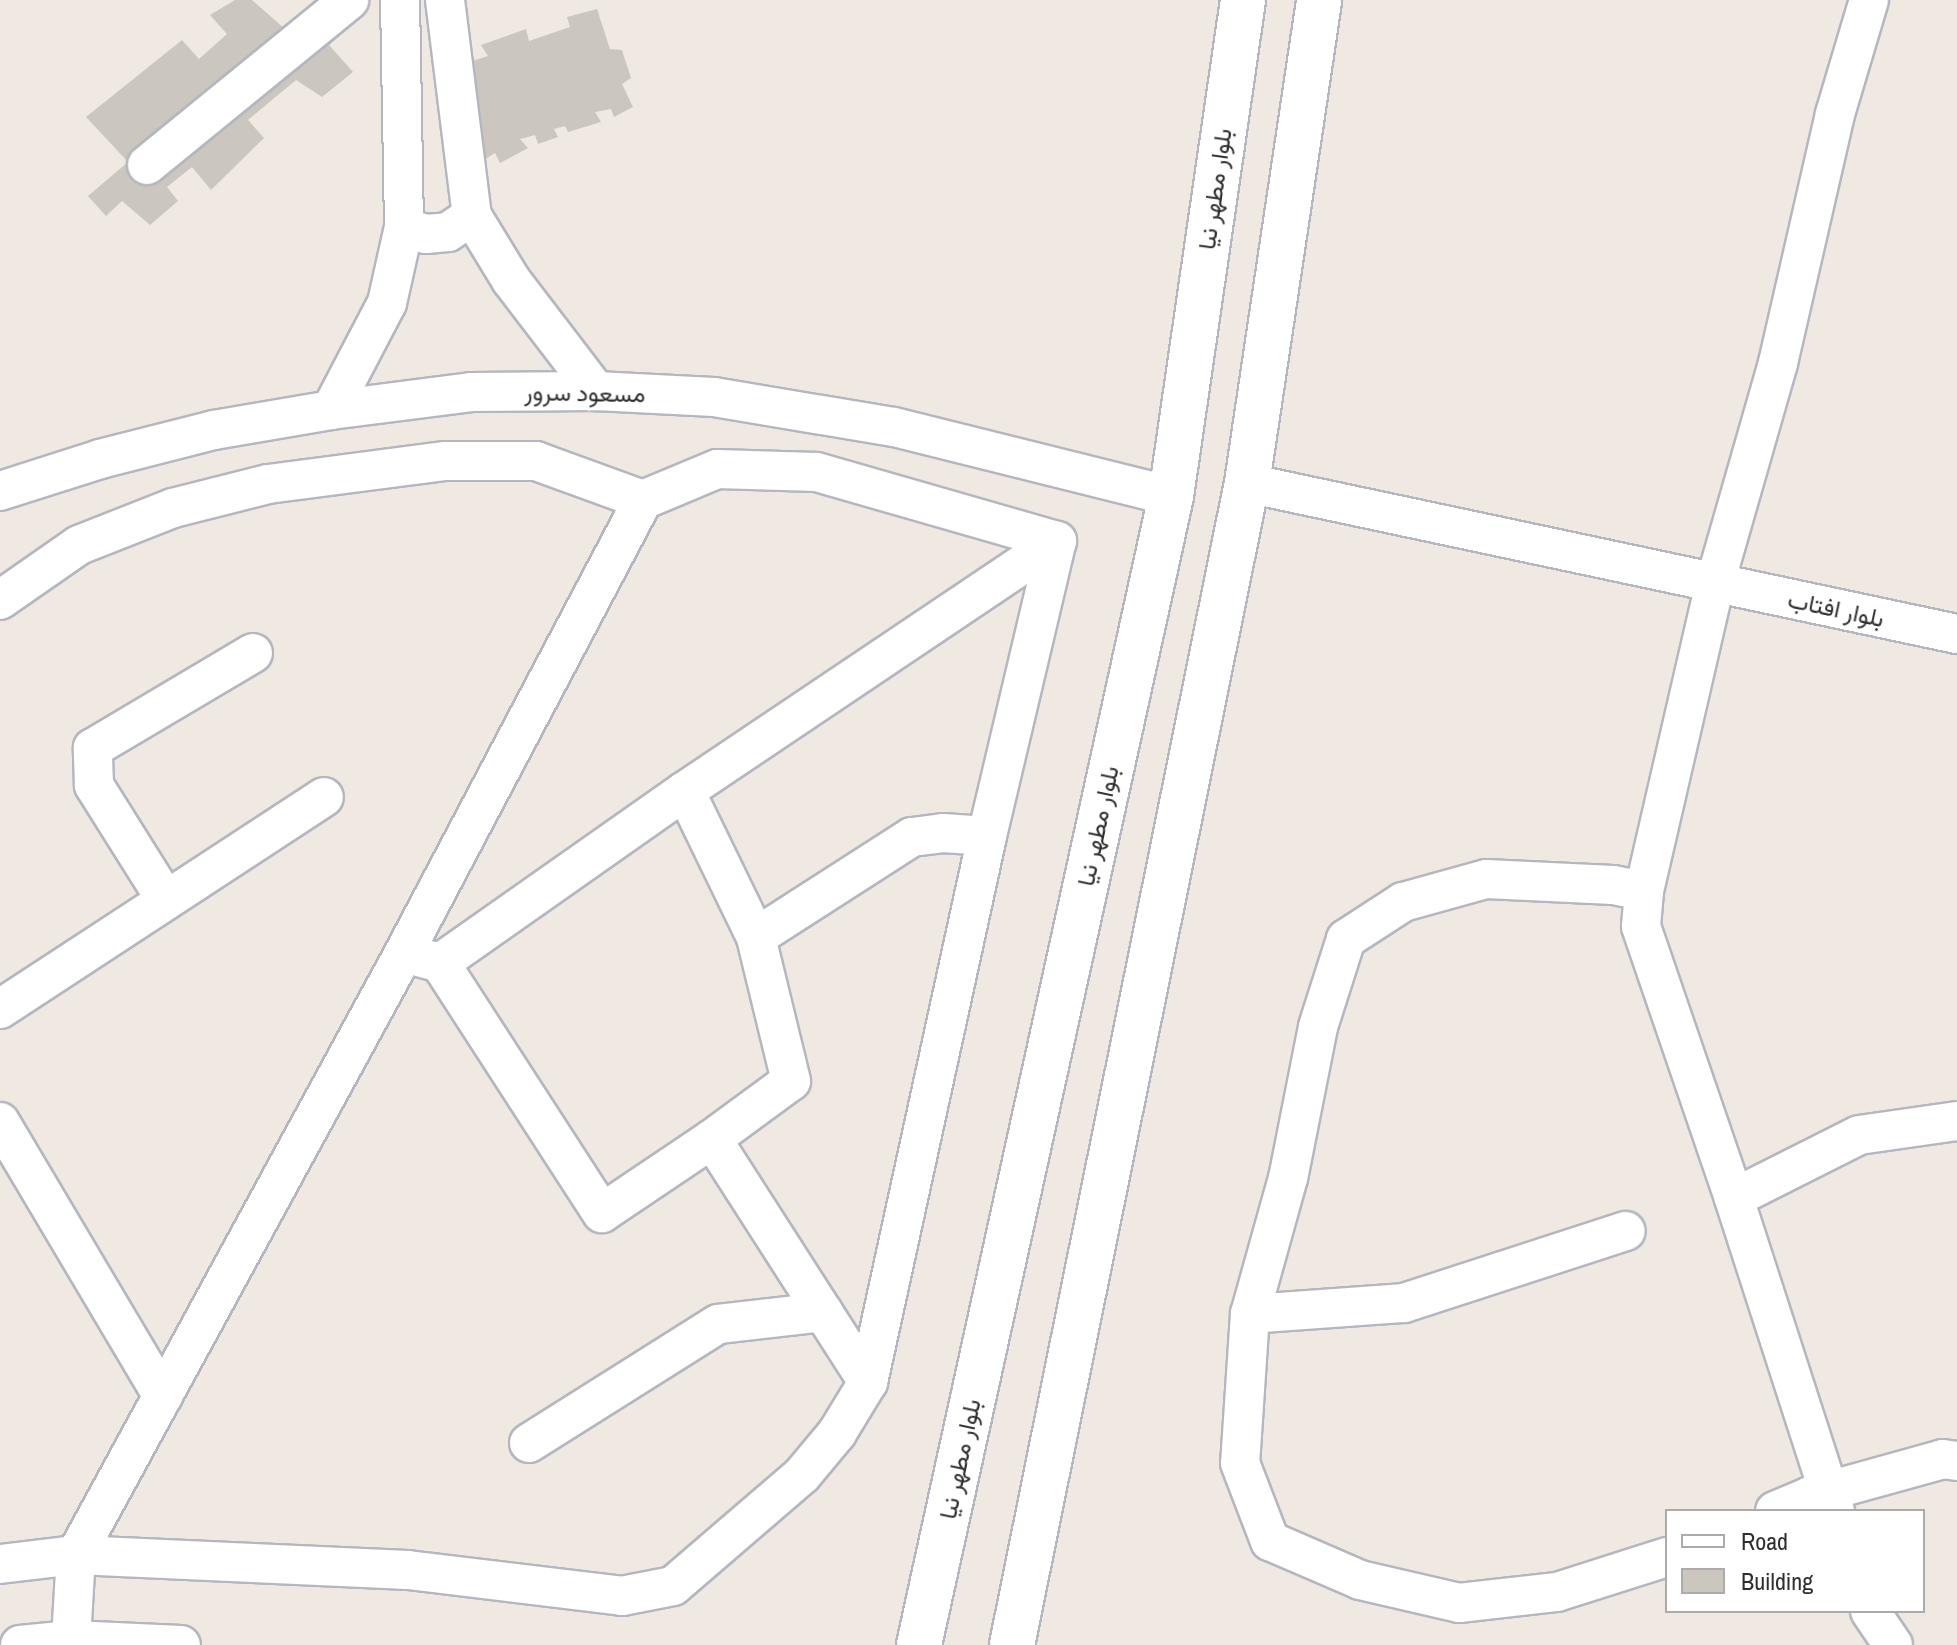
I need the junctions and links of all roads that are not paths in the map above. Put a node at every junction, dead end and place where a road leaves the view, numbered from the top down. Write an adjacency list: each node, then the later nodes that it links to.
1 (349, 0): 7 (street)
2 (400, 0): 9 (street)
3 (445, 0): 8 (street)
4 (1243, 0): 14 (main road, بلوار مطهر نیا)
5 (1319, 0): 12 (main road)
6 (1869, 0): 17 (street)
7 (147, 165)
8 (472, 216): 9 (street); 10 (street)
9 (404, 227): 11 (street)
10 (596, 391): 11 (street, مسعود سرور); 14 (street, مسعود سرور)
11 (331, 410): 13 (street, مسعود سرور)
12 (1247, 483): 17 (street, بلوار افتاب); 51 (main road)
13 (0, 491)
14 (1171, 496): 50 (main road, بلوار مطهر نیا)
15 (643, 500): 16 (street); 18 (street); 27 (street)
16 (1057, 541): 21 (street); 23 (street)
17 (1715, 583): 19 (street, بلوار افتاب); 24 (street)
18 (0, 600)
19 (1957, 634)
20 (253, 653): 25 (street)
21 (685, 791): 26 (street); 28 (street)
22 (324, 797): 25 (street)
23 (987, 836): 26 (street); 37 (street)
24 (1644, 891): 33 (street); 36 (street)
25 (166, 900): 29 (street)
26 (756, 937): 32 (street)
27 (404, 953): 28 (street); 38 (street)
28 (440, 963): 32 (street)
29 (0, 1009)
30 (1957, 1121): 33 (street)
31 (0, 1122): 38 (street)
32 (712, 1139): 35 (street)
33 (1734, 1198): 41 (street)
34 (1626, 1231): 36 (street)
35 (823, 1312): 37 (street); 39 (street)
36 (1250, 1314): 44 (street)
37 (868, 1382): 43 (street)
38 (163, 1396): 43 (street)
39 (529, 1443)
40 (1957, 1461): 41 (street)
41 (1832, 1501): 42 (street)
42 (1786, 1509)
43 (76, 1555): 45 (street); 47 (street)
44 (1665, 1558)
45 (0, 1564)
46 (1871, 1613): 52 (street)
47 (71, 1640): 48 (street); 49 (street)
48 (20, 1645)
49 (181, 1645)
50 (919, 1645)
51 (1012, 1645)
52 (1893, 1645)

